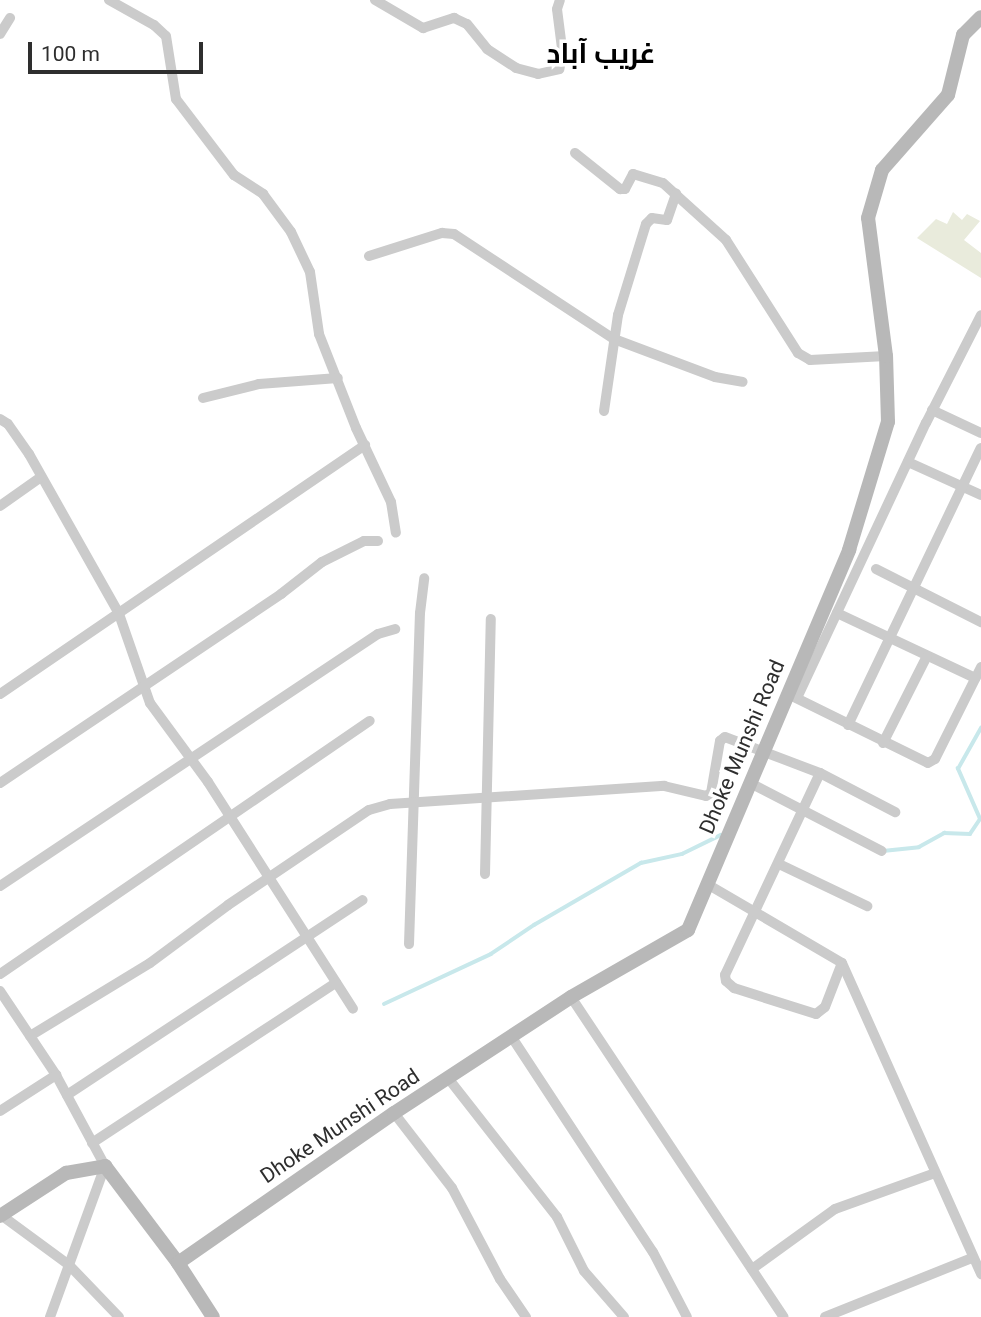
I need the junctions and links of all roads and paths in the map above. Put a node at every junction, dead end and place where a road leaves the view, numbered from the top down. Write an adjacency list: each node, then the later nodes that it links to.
1 (109, 0): 13 (street)
2 (375, 0): 3 (street)
3 (560, 0)
4 (981, 17): 12 (street, Dhoke Munshi Road)
5 (10, 18): 6 (street)
6 (0, 34)
7 (575, 153): 8 (street)
8 (676, 194): 11 (street); 12 (street)
9 (369, 256): 11 (street)
10 (981, 315): 16 (street)
11 (614, 339): 14 (street); 17 (street)
12 (886, 356): 43 (street, Dhoke Munshi Road)
13 (338, 378): 15 (street); 20 (street)
14 (743, 382)
15 (202, 398)
16 (932, 410): 19 (street); 22 (street)
17 (604, 411)
18 (0, 419): 23 (street)
19 (981, 433)
20 (365, 445): 27 (street); 33 (street)
21 (981, 448): 24 (street)
22 (908, 462): 24 (street); 32 (street)
23 (41, 477): 26 (street); 33 (street)
24 (961, 486): 25 (street); 31 (street)
25 (981, 495)
26 (0, 506)
27 (396, 533)
28 (378, 541): 41 (street)
29 (876, 569): 31 (street)
30 (424, 579): 53 (street)
31 (914, 587): 35 (street); 37 (street)
32 (837, 613): 37 (street); 43 (street)
33 (119, 614): 41 (street); 42 (street)
34 (491, 619): 52 (street)
35 (981, 622)
36 (395, 629): 48 (street)
37 (889, 639): 38 (street); 45 (street)
38 (927, 656): 40 (street); 46 (street)
39 (981, 667): 40 (street)
40 (975, 678): 46 (street)
41 (144, 687): 48 (street); 50 (street)
42 (0, 694)
43 (792, 696): 45 (street); 47 (street, Dhoke Munshi Road)
44 (370, 721): 56 (street)
45 (848, 724): 46 (street)
46 (883, 743)
47 (764, 750): 49 (street); 51 (street, Dhoke Munshi Road); 52 (street)
48 (190, 758): 56 (street); 62 (street)
49 (820, 773): 54 (street); 55 (street)
50 (0, 783)
51 (750, 783): 54 (street); 61 (street, Dhoke Munshi Road)
52 (484, 797): 53 (street); 59 (street)
53 (414, 802): 60 (street); 67 (street)
54 (804, 809): 57 (street); 58 (street)
55 (895, 812)
56 (230, 817): 60 (street); 69 (street)
57 (882, 851)
58 (779, 864): 64 (street); 65 (street)
59 (485, 874)
60 (269, 877): 66 (street); 74 (street)
61 (707, 884): 65 (street); 72 (street, Dhoke Munshi Road)
62 (0, 886)
63 (363, 900): 66 (street)
64 (867, 906)
65 (756, 911): 68 (street); 68 (street)
66 (307, 937): 70 (street); 78 (street)
67 (410, 944)
68 (842, 962): 83 (street)
69 (0, 974)
70 (336, 983): 73 (street); 81 (street)
71 (1, 994): 74 (street)
72 (571, 996): 75 (street, Dhoke Munshi Road); 88 (street)
73 (353, 1009)
74 (30, 1036): 76 (street)
75 (511, 1036): 77 (street, Dhoke Munshi Road); 95 (street)
76 (56, 1075): 78 (street); 79 (street)
77 (448, 1077): 80 (street, Dhoke Munshi Road); 94 (street)
78 (67, 1095): 81 (street)
79 (0, 1111)
80 (394, 1113): 86 (street, Dhoke Munshi Road); 93 (street)
81 (92, 1143): 82 (street)
82 (105, 1166): 84 (street); 86 (street); 87 (street)
83 (935, 1172): 85 (street); 88 (street)
84 (1, 1216): 87 (street)
85 (972, 1258): 89 (street); 97 (street)
86 (178, 1263): 92 (street)
87 (69, 1265): 90 (street); 91 (street)
88 (752, 1269): 96 (street)
89 (981, 1274)
90 (50, 1317)
91 (119, 1317)
92 (213, 1317)
93 (526, 1317)
94 (624, 1317)
95 (687, 1317)
96 (784, 1317)
97 (825, 1317)

